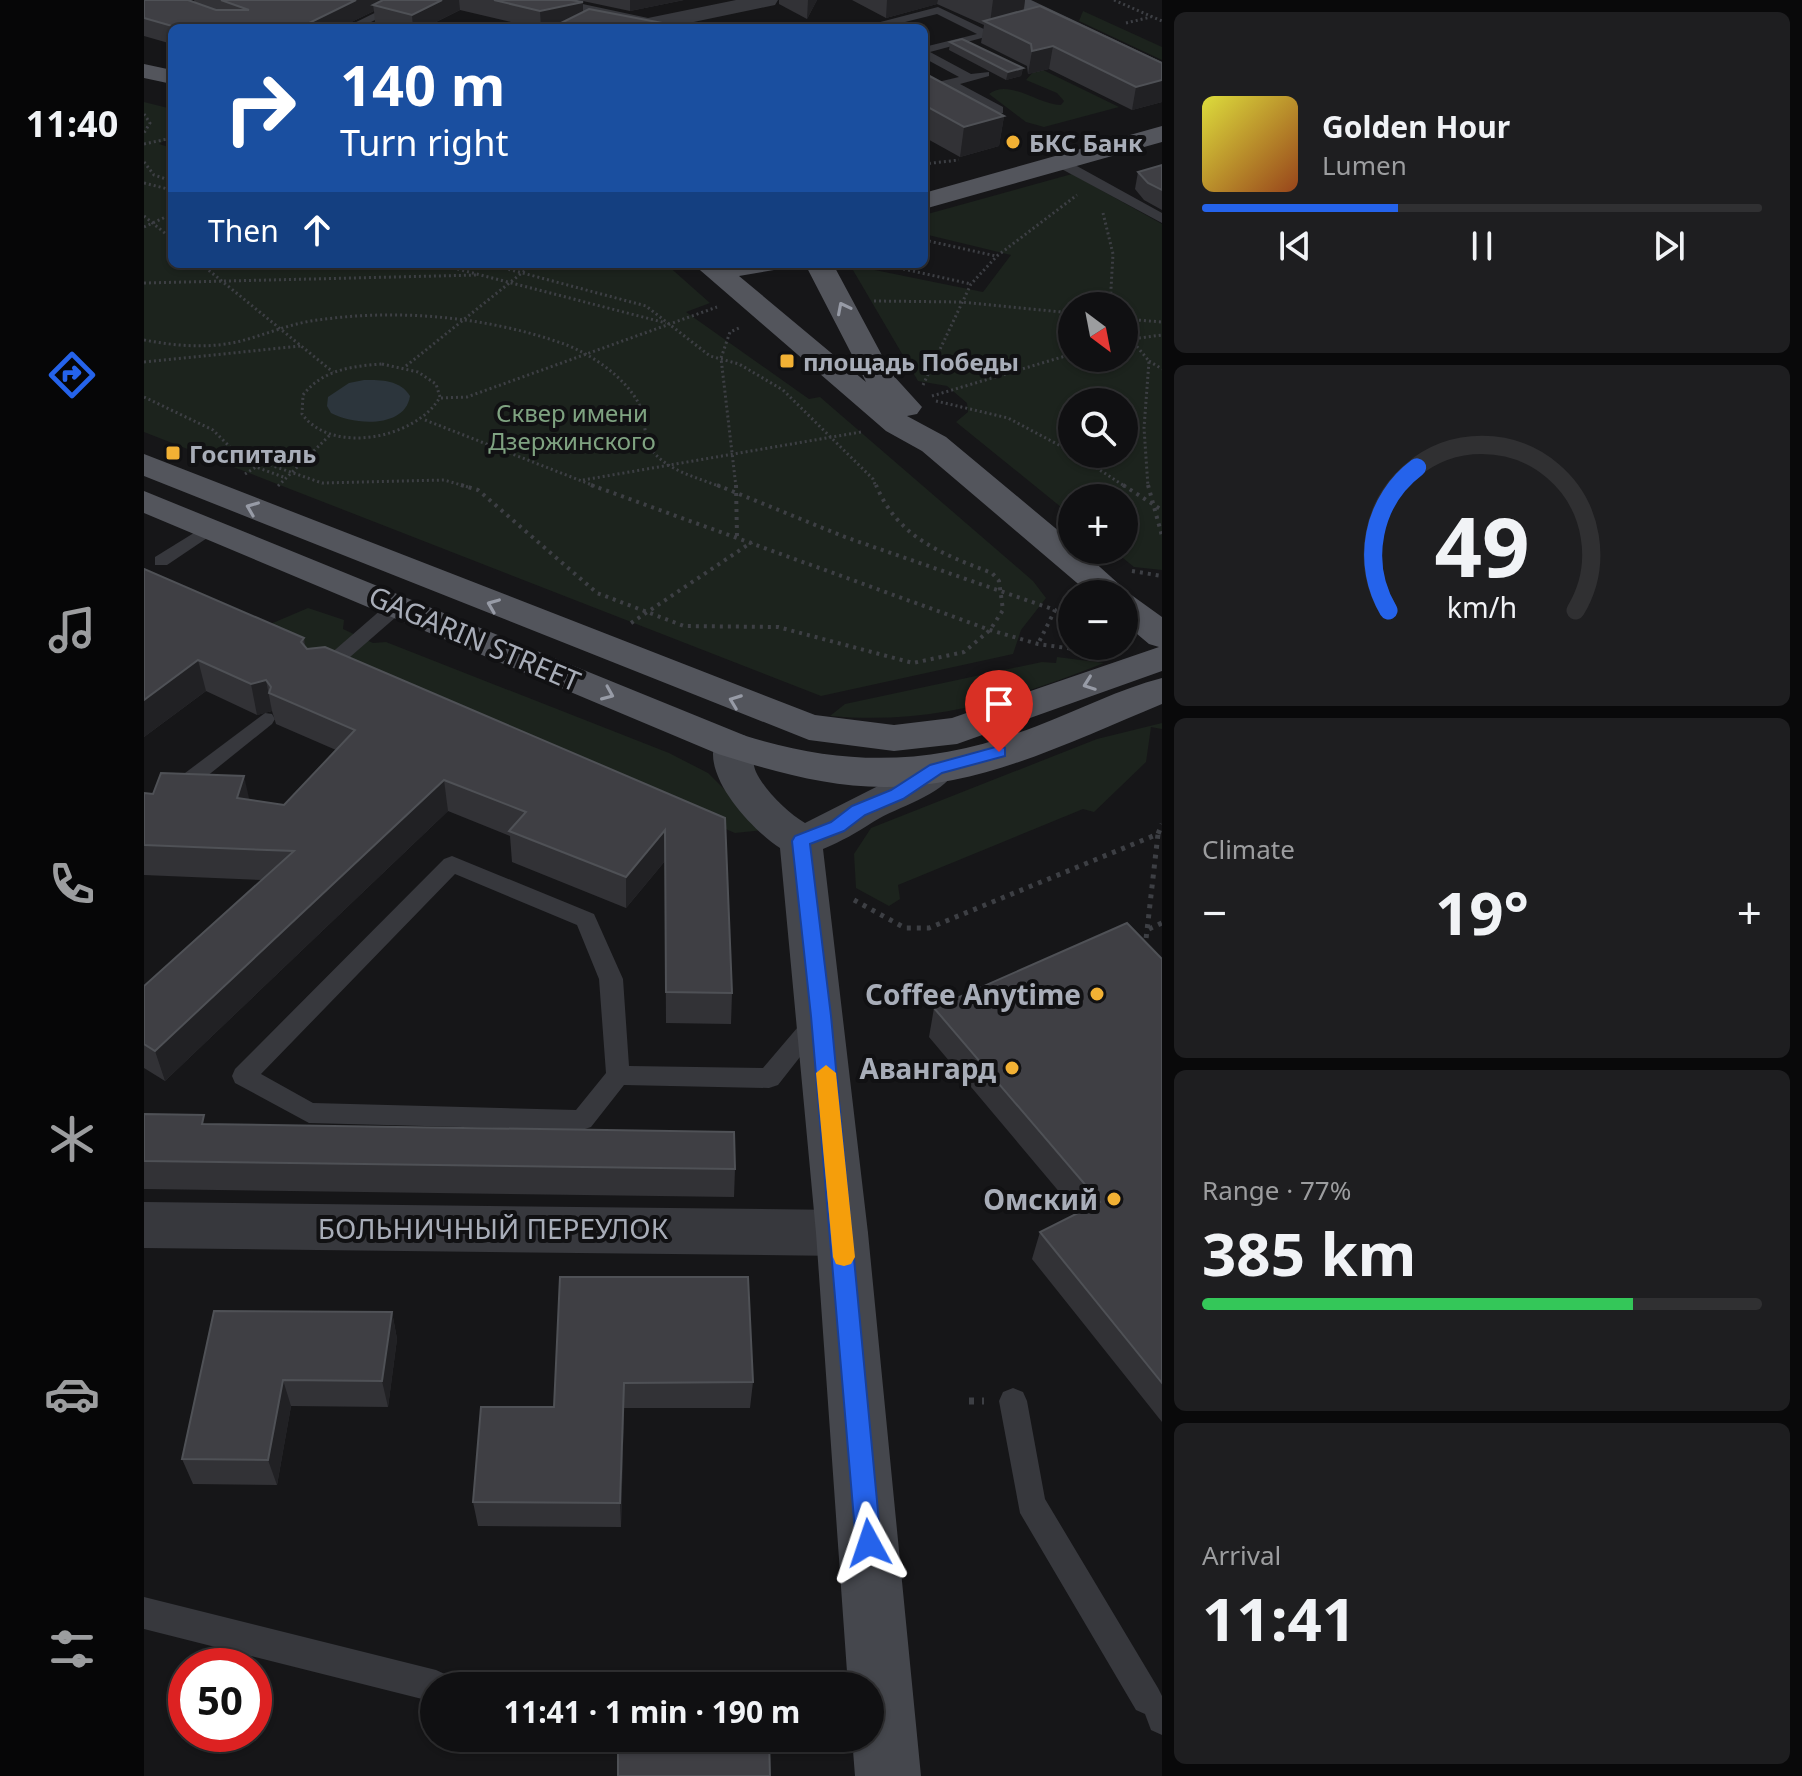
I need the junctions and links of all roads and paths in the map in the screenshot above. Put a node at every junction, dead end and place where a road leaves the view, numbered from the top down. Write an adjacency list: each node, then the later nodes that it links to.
1 (410, 0): 9 (lane)
2 (534, 0): 3 (street)
3 (762, 0)
4 (1014, 0): 8 (main road)
5 (1114, 0): 6 (path)
6 (1152, 17): 7 (path); 11 (path)
7 (1162, 21)
8 (1038, 23): 12 (lane); 18 (main road)
9 (359, 24)
10 (879, 24): 12 (lane)
11 (1123, 24)
12 (988, 35): 13 (lane)
13 (963, 41): 14 (lane); 15 (lane)
14 (982, 50)
15 (928, 51)
16 (928, 54): 21 (lane)
17 (144, 71): 20 (main road)
18 (1162, 71)
19 (985, 74): 21 (lane)
20 (168, 76)
21 (970, 78): 23 (lane)
22 (144, 82): 24 (main road)
23 (949, 83): 25 (lane); 28 (lane)
24 (168, 87)
25 (928, 88)
26 (928, 91): 27 (lane)
27 (939, 97)
28 (953, 104)
29 (144, 114): 31 (path)
30 (1162, 118): 35 (main road)
31 (144, 133)
32 (1162, 134): 35 (main road)
33 (168, 139): 34 (path)
34 (144, 144)
35 (1050, 157): 39 (main road); 41 (lane); 44 (main road)
36 (959, 160): 38 (path)
37 (144, 162): 40 (path)
38 (928, 167)
39 (928, 168)
40 (168, 180)
41 (1094, 182): 47 (lane); 52 (path); 66 (path)
42 (144, 183): 43 (path)
43 (168, 189)
44 (928, 200)
45 (144, 216): 48 (path)
46 (168, 216): 48 (path)
47 (1162, 219)
48 (152, 223): 49 (path); 50 (path)
49 (144, 227)
50 (168, 236)
51 (928, 240): 52 (path)
52 (997, 256): 65 (path)
53 (206, 268): 62 (path)
54 (454, 268): 61 (path)
55 (504, 268): 60 (path)
56 (528, 268): 60 (path)
57 (718, 268): 97 (main road)
58 (821, 268): 97 (main road, one-way to 58)
59 (909, 268): 65 (path)
60 (522, 273): 64 (path); 74 (path)
61 (478, 275): 62 (path); 64 (path)
62 (222, 282): 63 (path); 76 (path)
63 (144, 283)
64 (509, 284): 71 (path); 74 (path)
65 (971, 284): 68 (path)
66 (1111, 292)
67 (866, 301): 68 (path)
68 (961, 302): 70 (path); 90 (path)
69 (721, 306): 74 (path)
70 (1058, 312)
71 (465, 320): 76 (path); 82 (path); 87 (path)
72 (1138, 320): 73 (path)
73 (1162, 322)
74 (667, 323): 82 (path); 83 (path)
75 (744, 325): 83 (path)
76 (278, 327): 79 (path); 80 (path)
77 (1161, 335): 78 (path)
78 (1138, 337)
79 (144, 340)
80 (301, 346): 86 (path); 89 (path)
81 (1138, 346): 85 (path)
82 (585, 353): 92 (path); 101 (path)
83 (721, 358): 96 (path); 99 (path)
84 (1058, 358): 98 (path)
85 (1149, 361): 88 (path); 108 (path)
86 (144, 362)
87 (405, 367): 89 (path); 92 (path)
88 (1162, 369)
89 (333, 372): 95 (path)
90 (923, 385)
91 (144, 397): 104 (path)
92 (441, 398): 93 (path)
93 (425, 420): 95 (path); 105 (path)
94 (874, 430): 96 (path)
95 (331, 434): 104 (path)
96 (831, 437): 99 (path); 119 (path)
97 (934, 444): 118 (main road)
98 (1058, 445)
99 (731, 453): 101 (path); 106 (path)
100 (144, 464): 111 (main road, GAGARIN STREET, one-way to 100)
101 (667, 465): 105 (path); 106 (path)
102 (1095, 468): 108 (path)
103 (242, 476): 104 (path)
104 (288, 478): 121 (path)
105 (580, 481): 112 (path)
106 (737, 494): 112 (path); 119 (path)
107 (144, 501): 110 (main road, GAGARIN STREET)
108 (1149, 505): 109 (path); 113 (path)
109 (1162, 510)
110 (210, 528): 115 (main road, GAGARIN STREET); 116 (lane)
111 (310, 532): 115 (main road); 133 (main road, GAGARIN STREET, one-way to 111)
112 (737, 536): 114 (path)
113 (1162, 536)
114 (753, 542): 121 (path); 124 (path)
115 (278, 556): 120 (main road, GAGARIN STREET)
116 (161, 561)
117 (1162, 576): 118 (path)
118 (1118, 579)
119 (1002, 591): 124 (path); 126 (path)
120 (397, 606): 129 (lane); 132 (main road, GAGARIN STREET, one-way to 132)
121 (648, 612): 123 (path); 124 (path)
122 (1138, 616): 125 (main road)
123 (633, 621)
124 (990, 630): 126 (path)
125 (1162, 636)
126 (1038, 644): 127 (path)
127 (1058, 647)
128 (1162, 658): 133 (main road, one-way to 133)
129 (320, 673)
130 (1162, 690): 134 (main road)
131 (265, 719): 135 (lane)
132 (732, 745): 133 (main road, GAGARIN STREET); 138 (main road)
133 (808, 747): 134 (main road)
134 (936, 769): 138 (main road)
135 (184, 784)
136 (1162, 824): 137 (path)
137 (1158, 834): 139 (path); 141 (path)
138 (801, 841): 143 (main road)
139 (854, 900)
140 (1162, 923): 141 (path)
141 (1148, 929): 142 (path)
142 (1145, 951)
143 (821, 1016): 144 (lane); 146 (main road)
144 (618, 1075): 144 (lane)
145 (144, 1225): 146 (street, БОЛЬНИЧНЫЙ ПЕРЕУЛОК)
146 (842, 1233): 149 (main road)
147 (1013, 1401): 151 (lane)
148 (144, 1613): 150 (lane)
149 (874, 1672)
150 (420, 1682)
151 (1156, 1711)
152 (884, 1750): 153 (main road)
153 (888, 1776)

